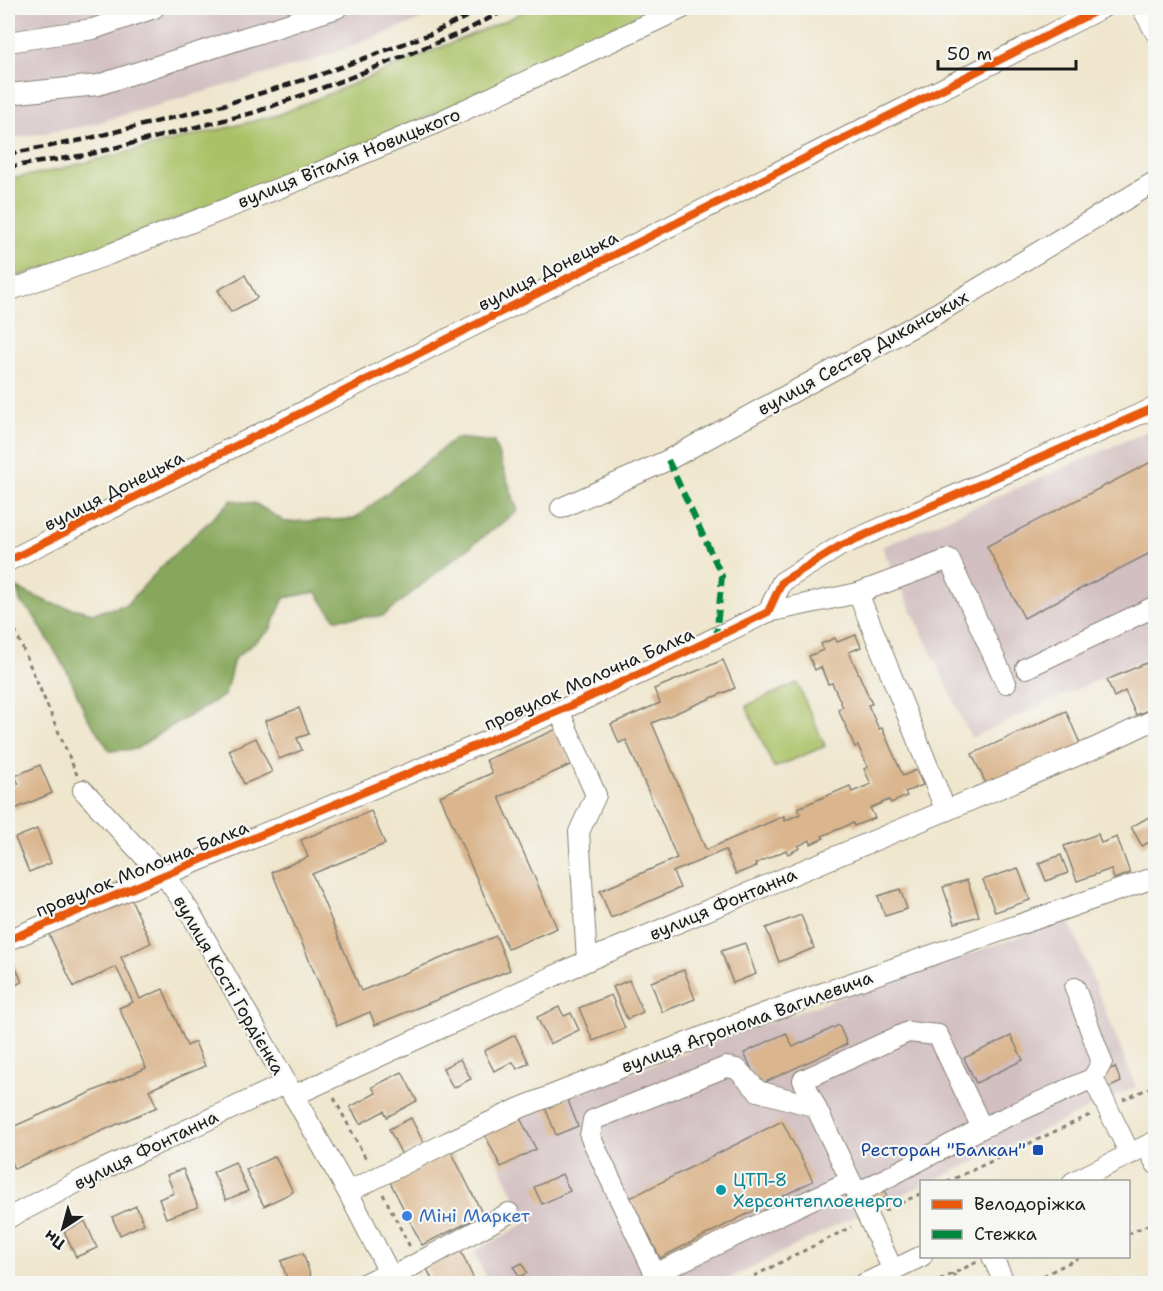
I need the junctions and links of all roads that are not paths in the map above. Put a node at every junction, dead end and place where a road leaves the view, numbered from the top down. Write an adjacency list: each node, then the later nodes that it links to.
1 (154, 8): 7 (street)
2 (337, 8): 8 (street)
3 (683, 8): 10 (street, вулиця Віталія Новицького)
4 (1102, 8): 13 (street, вулиця Донецька)
5 (1142, 8): 6 (street)
6 (1155, 33)
7 (8, 42)
8 (8, 94)
9 (1155, 181): 12 (street, вулиця Сестер Диканських)
10 (8, 291)
11 (1155, 407): 16 (street)
12 (561, 508)
13 (8, 561)
14 (858, 593): 16 (street, провулок Молочна Балка); 18 (street, провулок Молочна Балка); 22 (street)
15 (1155, 606): 17 (street)
16 (768, 612): 19 (street, провулок Молочна Балка)
17 (1026, 668)
18 (1006, 683)
19 (559, 711): 23 (street, провулок Молочна Балка); 26 (street)
20 (1155, 719): 22 (street, вулиця Фонтанна)
21 (83, 790): 23 (street, вулиця Кості Гордієнка)
22 (946, 811): 26 (street, вулиця Фонтанна)
23 (165, 876): 25 (street, провулок Молочна Балка); 29 (street, вулиця Кості Гордієнка)
24 (1155, 877): 35 (street, вулиця Агронома Вагилевича)
25 (8, 940)
26 (587, 961): 29 (street, вулиця Фонтанна)
27 (1075, 988): 28 (street)
28 (1093, 1078): 31 (street); 32 (street)
29 (289, 1089): 35 (street, вулиця Кості Гордієнка); 37 (street, вулиця Фонтанна)
30 (816, 1107): 31 (street); 34 (street); 34 (street)
31 (982, 1128): 34 (street)
32 (1147, 1151): 33 (street)
33 (1079, 1180)
34 (853, 1187): 40 (street)
35 (348, 1192): 41 (street, вулиця Кості Гордієнка)
36 (509, 1213): 41 (street)
37 (8, 1218)
38 (920, 1256): 40 (street)
39 (986, 1259): 44 (street)
40 (893, 1270): 43 (street)
41 (392, 1277): 42 (street)
42 (363, 1284)
43 (864, 1284)
44 (1005, 1284)

